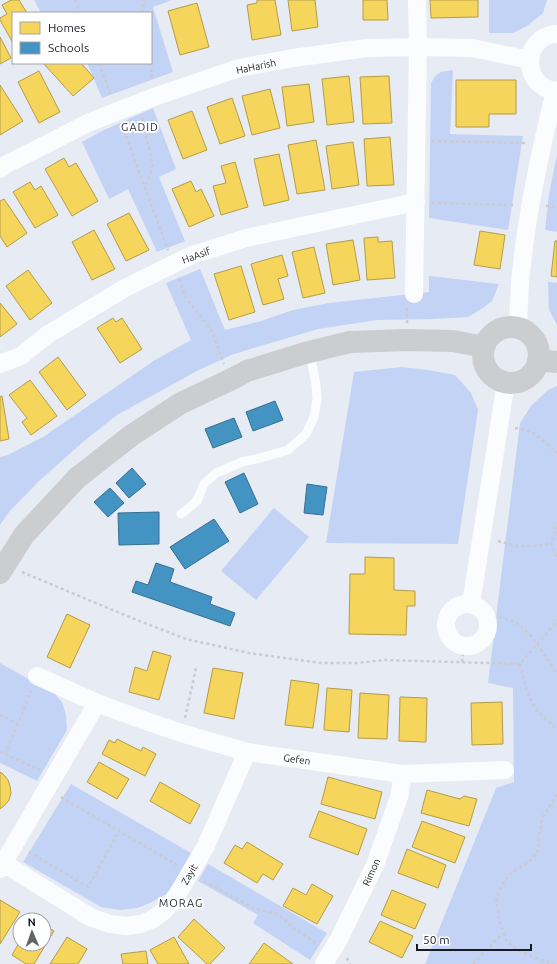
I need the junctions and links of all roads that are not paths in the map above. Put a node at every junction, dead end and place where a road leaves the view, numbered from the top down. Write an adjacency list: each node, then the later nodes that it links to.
1 (417, 0): 3 (street)
2 (557, 34): 4 (street)
3 (418, 46): 4 (street, HaHarish); 6 (street, HaHarish); 7 (street)
4 (530, 60): 5 (street)
5 (556, 91): 9 (street)
6 (0, 169)
7 (416, 202): 8 (street); 13 (street, HaAsif)
8 (414, 294)
9 (518, 328): 10 (street); 12 (street)
10 (484, 347): 11 (street); 14 (street)
11 (310, 352): 15 (lane); 16 (street)
12 (548, 361): 14 (street)
13 (0, 364)
14 (506, 382): 17 (street)
15 (181, 514)
16 (2, 569)
17 (471, 604): 17 (street)
18 (37, 676): 19 (street, Gefen)
19 (97, 702): 20 (street, Gefen); 23 (street)
20 (246, 752): 22 (street, Gefen); 23 (street, Zayit)
21 (505, 770): 22 (street, Gefen)
22 (404, 774): 24 (street, Rimon)
23 (1, 864)
24 (327, 958)

